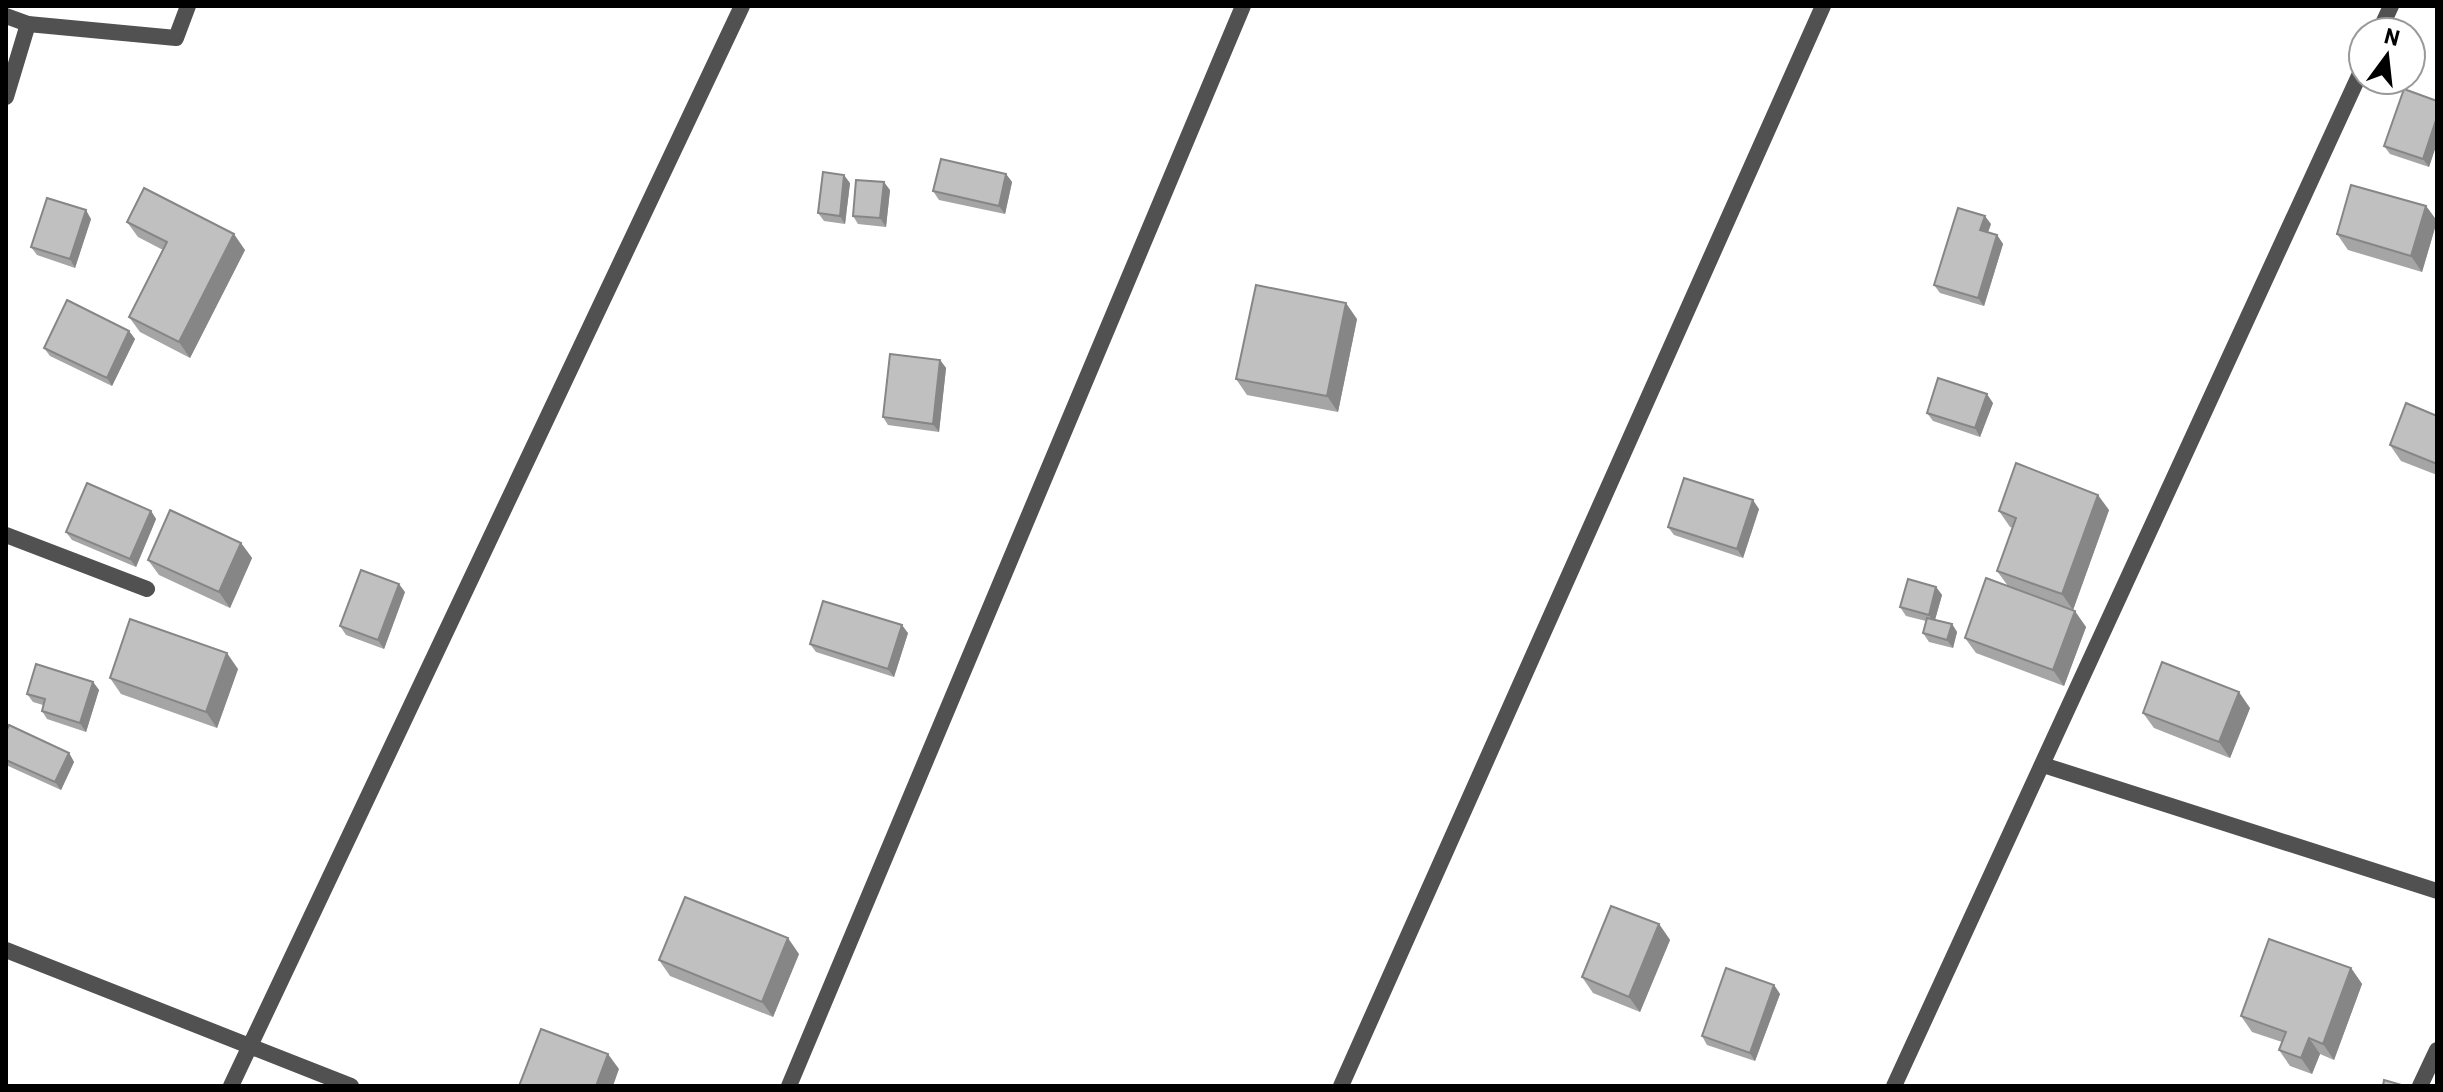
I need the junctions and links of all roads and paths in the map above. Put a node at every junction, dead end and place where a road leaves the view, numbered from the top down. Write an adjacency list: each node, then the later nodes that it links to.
1 (188, 6): 6 (street)
2 (742, 6): 14 (street)
3 (1243, 6): 18 (street)
4 (1823, 6): 19 (street)
5 (6, 16): 6 (street)
6 (28, 24): 8 (street)
7 (2350, 96): 11 (street)
8 (6, 97)
9 (6, 535): 10 (street)
10 (147, 589)
11 (2043, 765): 12 (street); 20 (street)
12 (2437, 891)
13 (6, 950): 14 (street)
14 (250, 1046): 16 (street); 17 (street)
15 (2437, 1050): 21 (street)
16 (231, 1086)
17 (351, 1086)
18 (789, 1086)
19 (1341, 1086)
20 (1894, 1086)
21 (2420, 1086)

